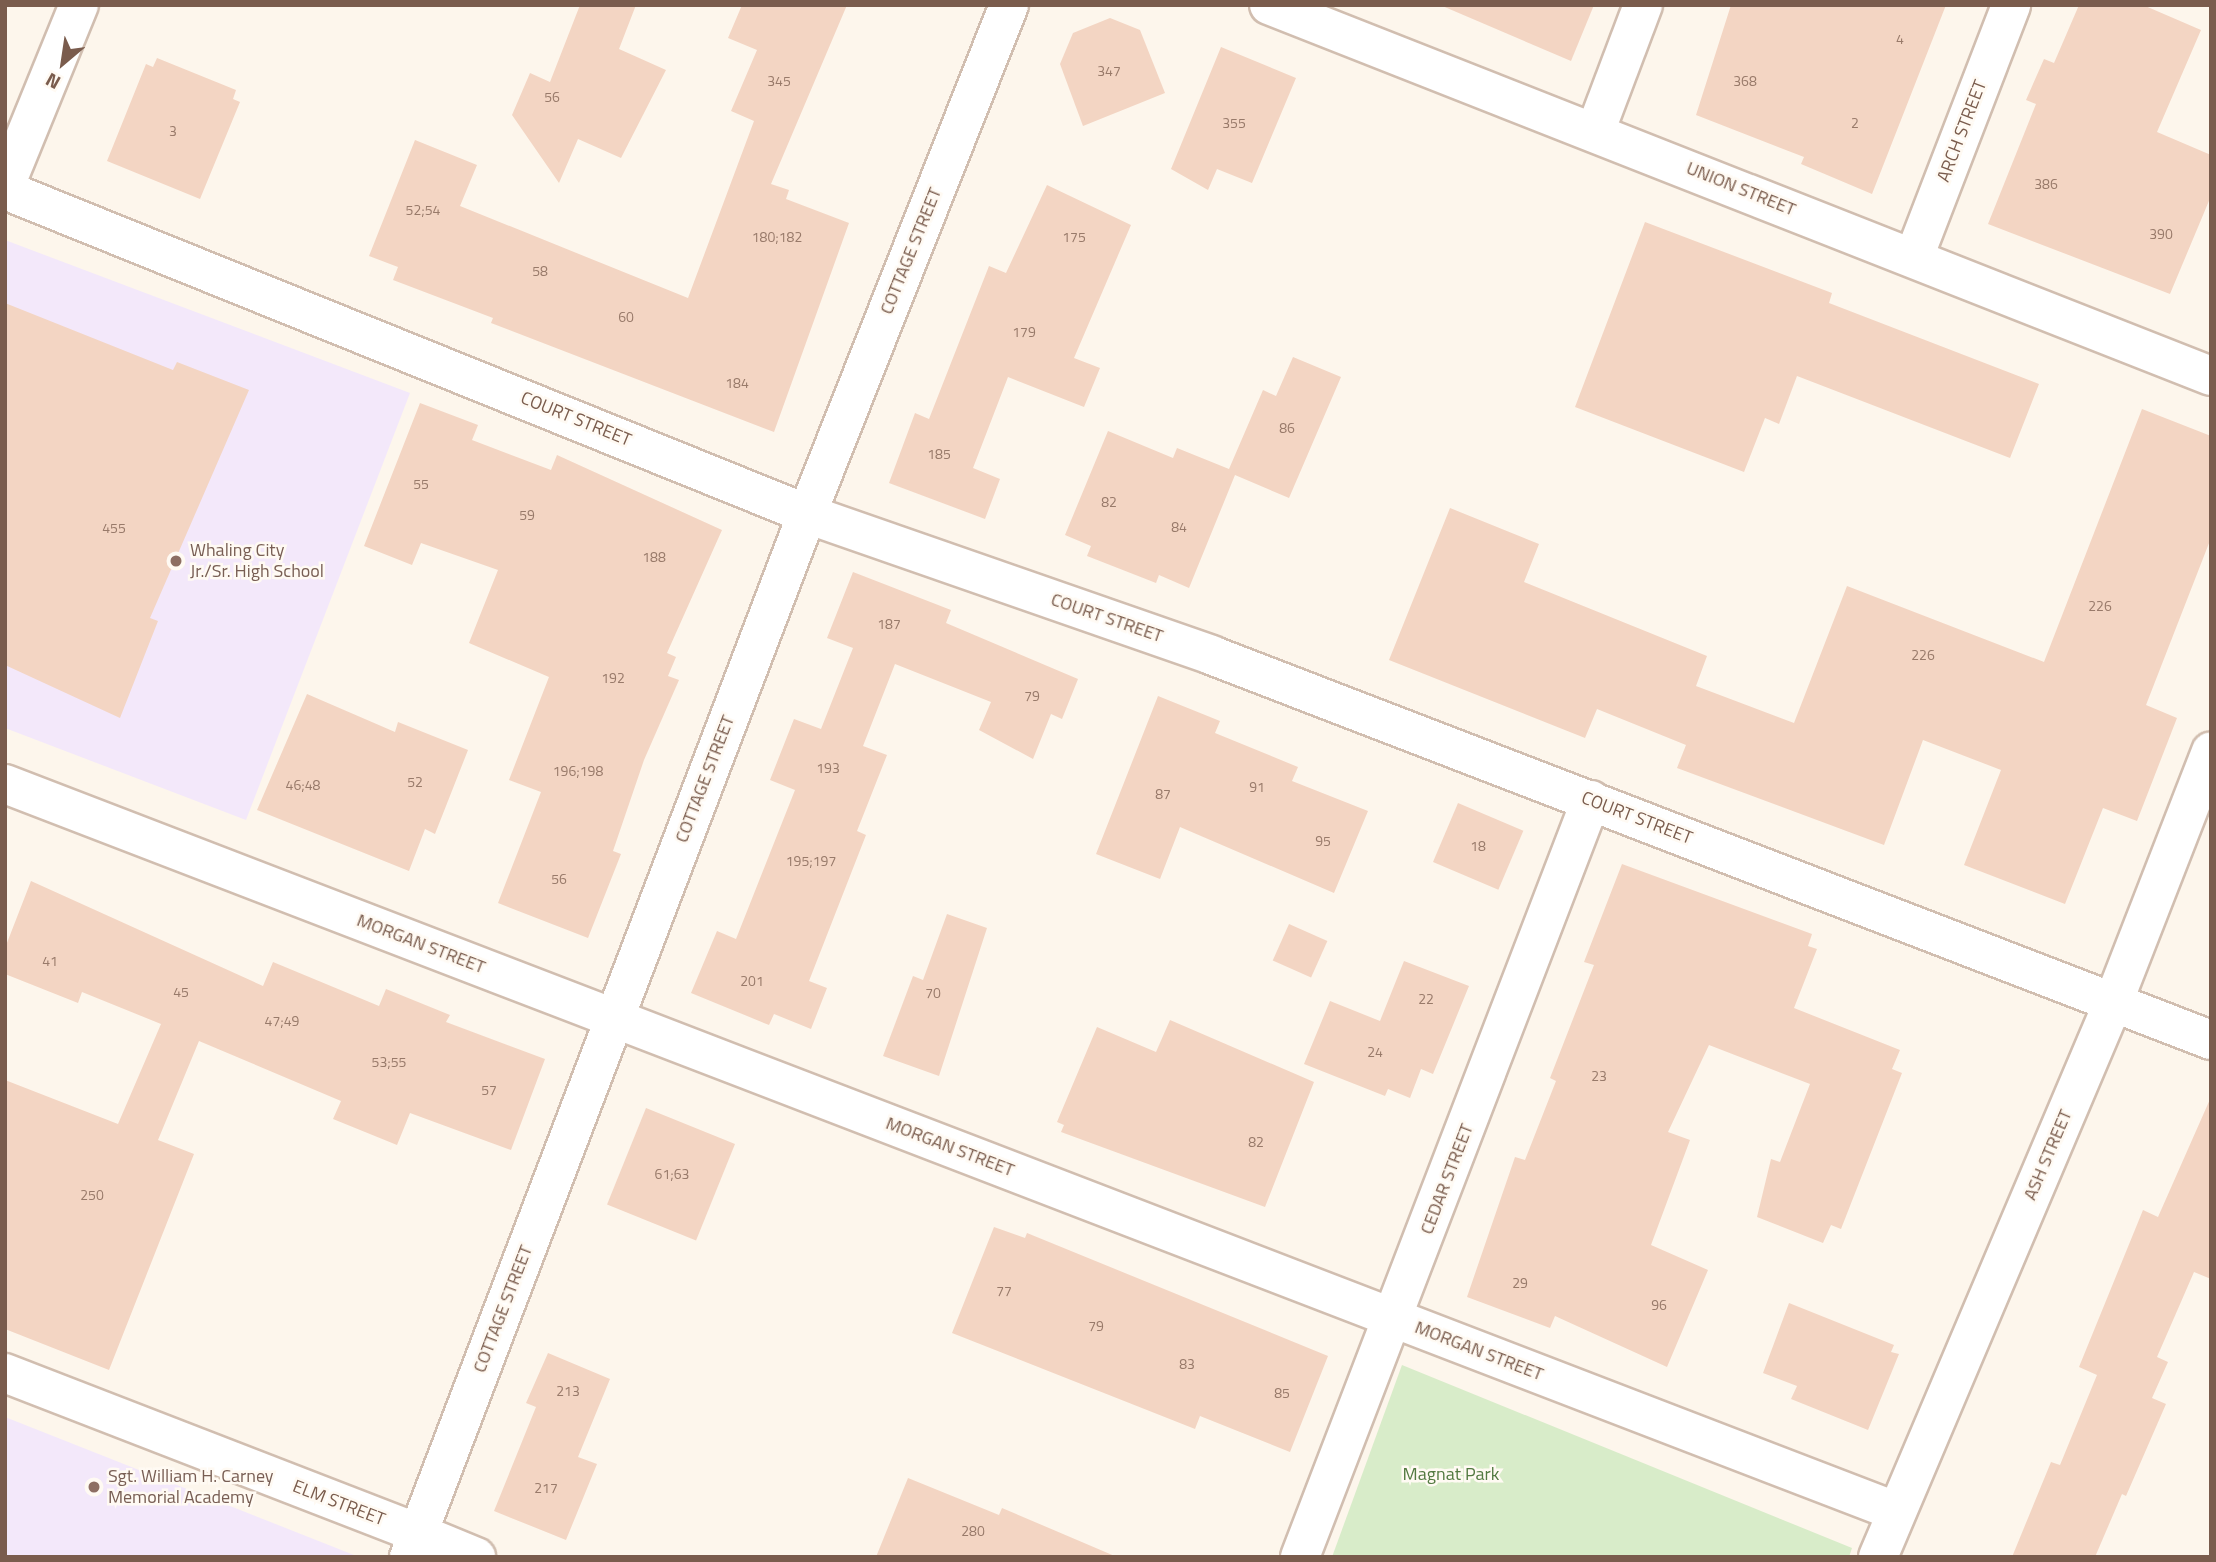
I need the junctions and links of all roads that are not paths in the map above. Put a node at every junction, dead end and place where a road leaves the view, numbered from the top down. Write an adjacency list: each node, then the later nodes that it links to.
1 (79, 5): 7 (street)
2 (1009, 5): 10 (street, COTTAGE STREET)
3 (1269, 5): 6 (street, UNION STREET)
4 (1643, 5): 6 (street)
5 (2011, 5): 8 (street, ARCH STREET)
6 (1595, 132): 8 (street, UNION STREET)
7 (5, 188): 10 (street, COURT STREET)
8 (1914, 257): 9 (street, UNION STREET)
9 (2211, 376)
10 (807, 514): 13 (street, COURT STREET); 15 (street, COTTAGE STREET)
11 (2211, 751): 14 (street, ASH STREET)
12 (5, 784): 15 (street, MORGAN STREET)
13 (1591, 800): 14 (street, COURT STREET); 17 (street, CEDAR STREET)
14 (2113, 1003): 16 (street, COURT STREET); 19 (street, ASH STREET)
15 (614, 1018): 17 (street, MORGAN STREET); 20 (street, COTTAGE STREET)
16 (2211, 1040)
17 (1394, 1318): 19 (street, MORGAN STREET); 22 (street, CEDAR STREET)
18 (5, 1373): 20 (street, ELM STREET)
19 (1895, 1511): 23 (street, ASH STREET)
20 (414, 1545): 21 (street, ELM STREET)
21 (476, 1557)
22 (1300, 1557)
23 (1878, 1557)

